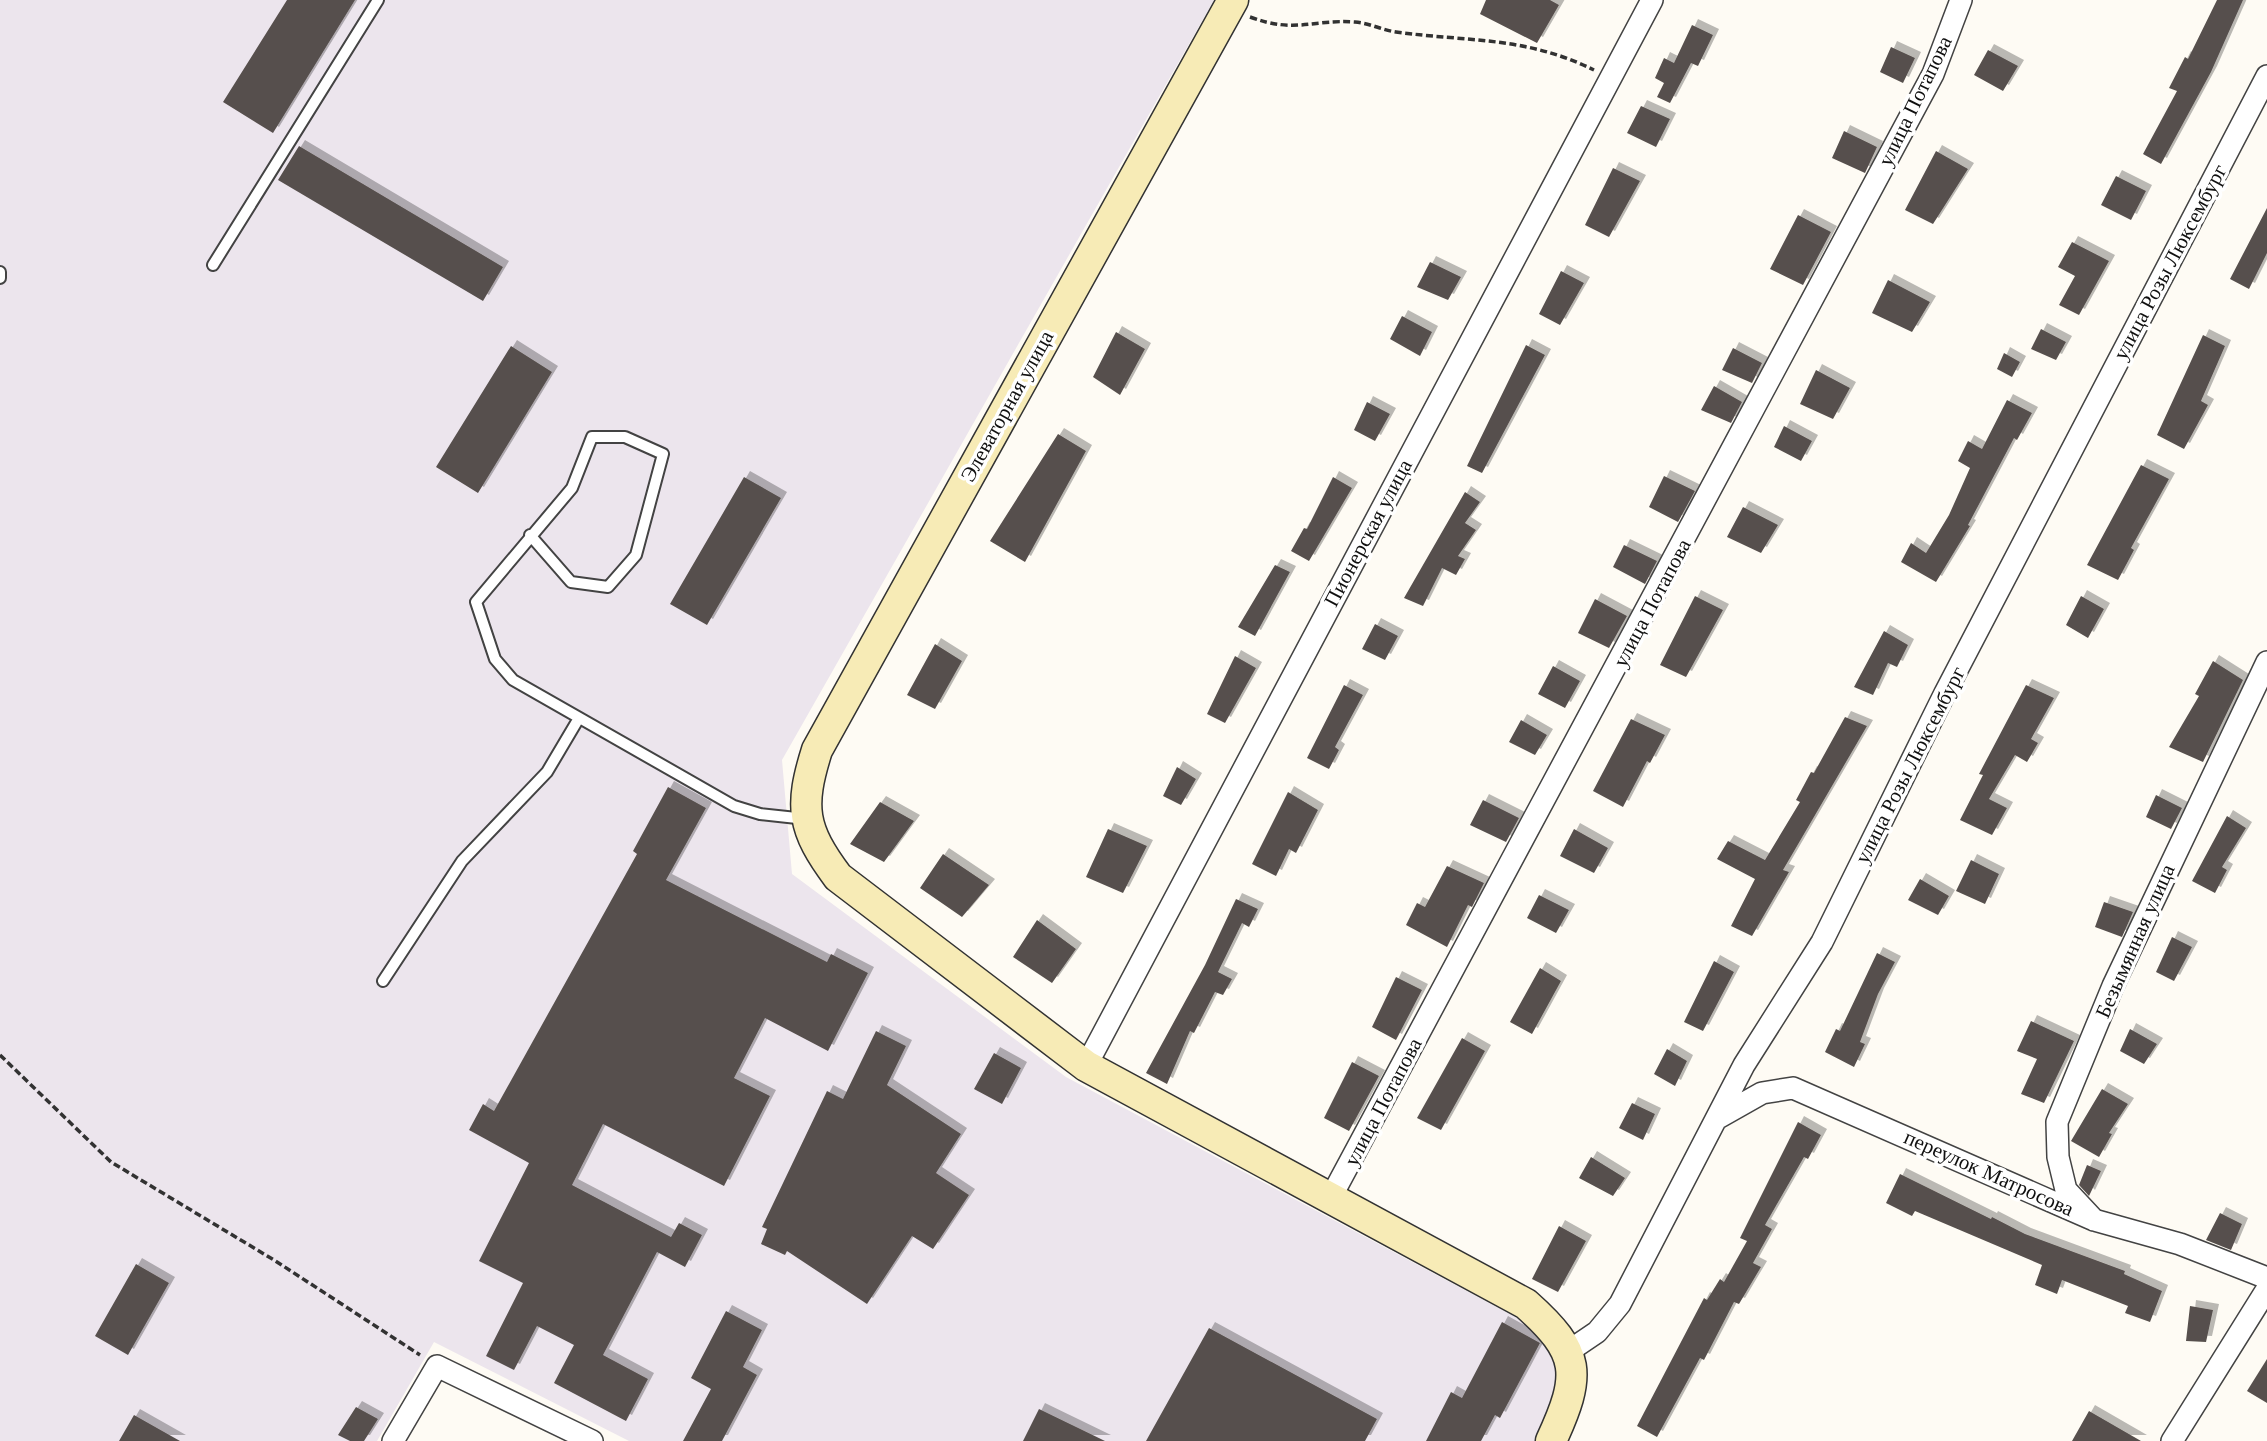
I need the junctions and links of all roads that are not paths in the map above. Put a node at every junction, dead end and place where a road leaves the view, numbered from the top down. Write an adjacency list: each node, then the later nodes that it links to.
1 (378, 0): 6 (lane)
2 (1652, 0): 12 (street, Пионерская улица)
3 (1961, 0): 14 (street, улица Потапова)
4 (1231, 5): 10 (main road, Элеваторная улица)
5 (2267, 76): 13 (street, улица Розы Люксембург)
6 (213, 265)
7 (530, 535): 7 (lane); 9 (lane)
8 (2267, 662): 15 (street, Безымянная улица)
9 (579, 718): 10 (lane); 11 (lane)
10 (806, 820): 12 (main road)
11 (383, 981)
12 (1086, 1066): 14 (main road)
13 (1716, 1119): 15 (street, переулок Матросова); 18 (street, улица Розы Люксембург)
14 (1330, 1199): 18 (main road)
15 (2094, 1220): 16 (street, переулок Матросова)
16 (2267, 1279)
17 (2267, 1289): 22 (street)
18 (1569, 1350): 21 (main road)
19 (393, 1441): 20 (street)
20 (592, 1441)
21 (1551, 1441)
22 (2172, 1441)

